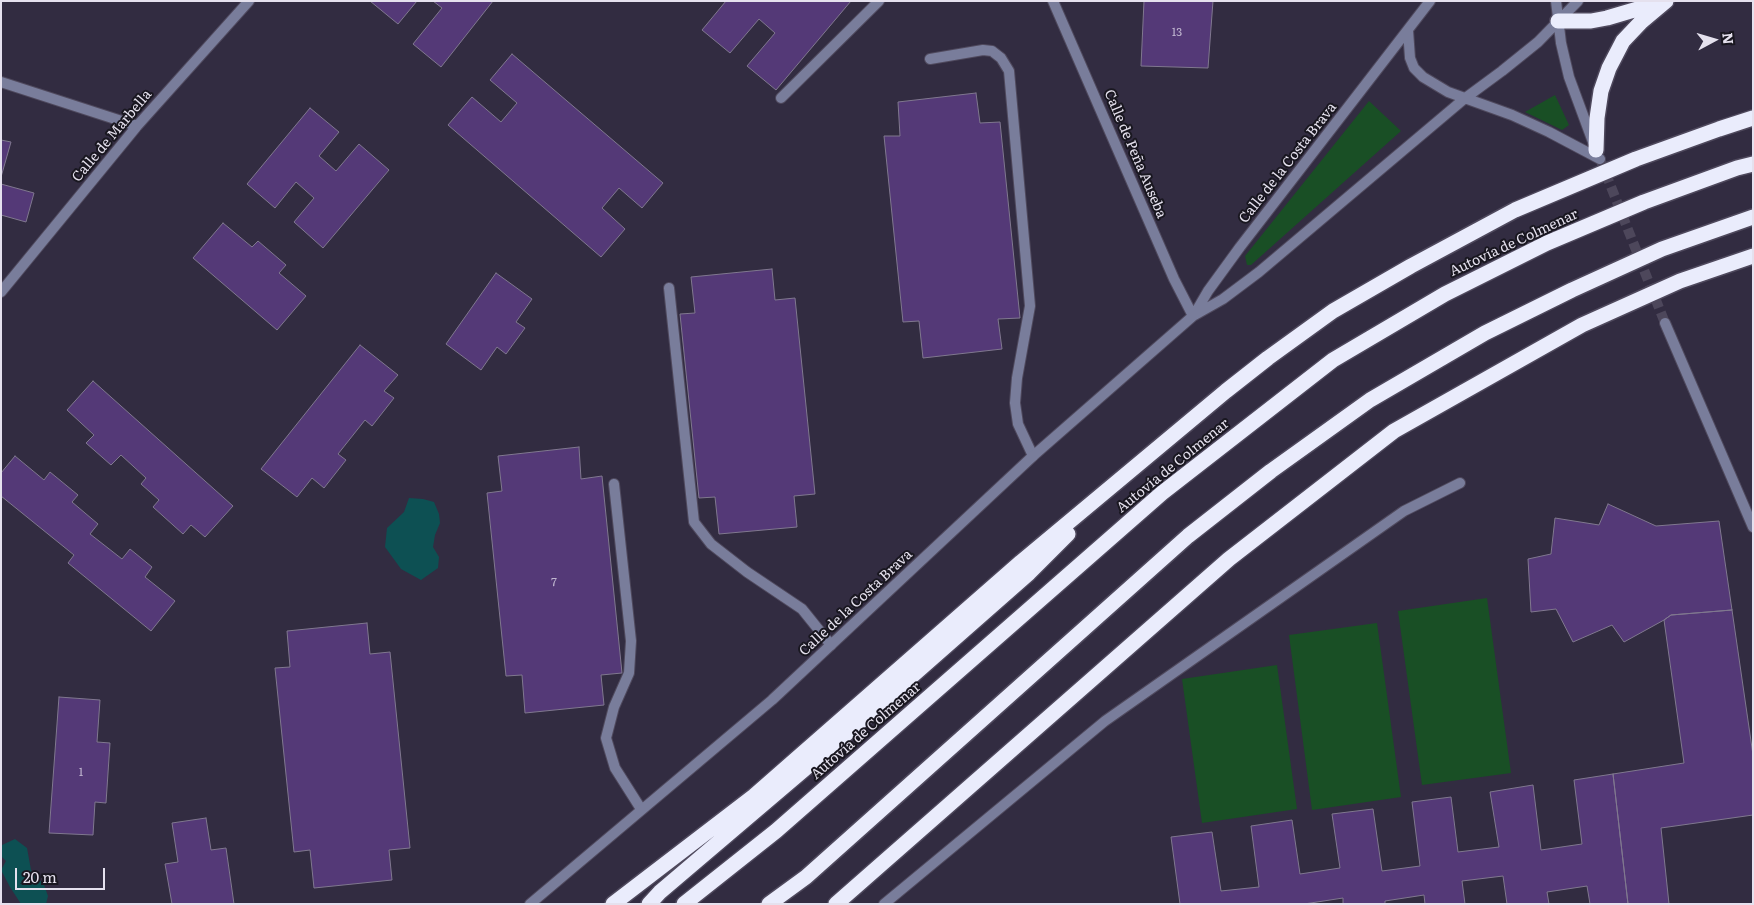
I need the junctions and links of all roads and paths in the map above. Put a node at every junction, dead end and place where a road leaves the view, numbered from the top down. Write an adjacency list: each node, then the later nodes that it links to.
1 (249, 1): 15 (street, Calle de Marbella)
2 (879, 1): 12 (street)
3 (1054, 1): 22 (street, Calle de Peña Auseba)
4 (1430, 1): 9 (street, Calle de la Costa Brava)
5 (1556, 1): 8 (street)
6 (1578, 1): 8 (street, Calle de la Costa Brava)
7 (1664, 1): 8 (highway); 16 (highway)
8 (1558, 22): 13 (street, Calle de la Costa Brava); 16 (street)
9 (1408, 30): 13 (street); 22 (street, Calle de la Costa Brava)
10 (930, 59): 24 (street)
11 (1, 82): 15 (street)
12 (781, 98)
13 (1464, 99): 16 (street); 22 (street, Calle de la Costa Brava)
14 (1753, 118): 25 (highway)
15 (137, 126): 21 (street, Calle de Marbella)
16 (1596, 150)
17 (1753, 164): 34 (highway, Autovía de Colmenar)
18 (1753, 217): 35 (highway)
19 (1753, 256): 36 (highway)
20 (669, 288): 29 (street)
21 (1, 292)
22 (1193, 316): 24 (street, Calle de la Costa Brava)
23 (1665, 323): 28 (street)
24 (1033, 456): 29 (street, Calle de la Costa Brava)
25 (1144, 460): 32 (highway); 33 (highway)
26 (1460, 483): 37 (street)
27 (614, 484): 30 (street)
28 (1753, 527)
29 (831, 644): 30 (street, Calle de la Costa Brava)
30 (641, 809): 31 (street, Calle de la Costa Brava)
31 (530, 904)
32 (613, 904)
33 (649, 904)
34 (684, 904)
35 (769, 904)
36 (836, 904)
37 (884, 904)

